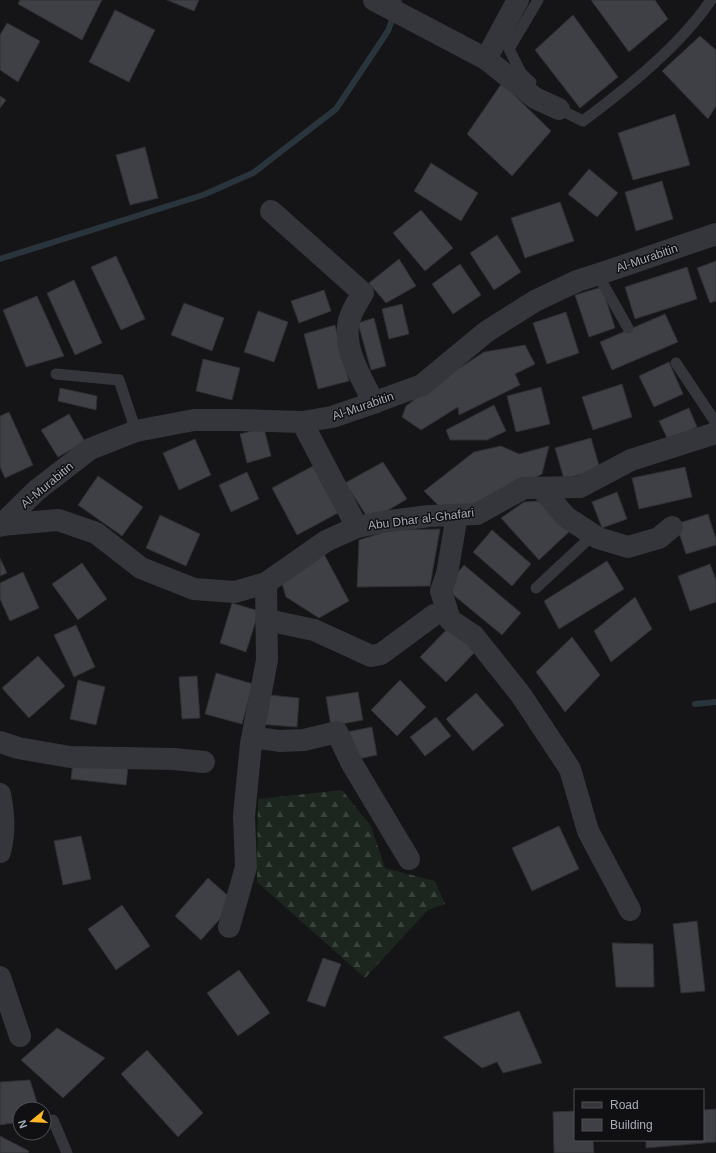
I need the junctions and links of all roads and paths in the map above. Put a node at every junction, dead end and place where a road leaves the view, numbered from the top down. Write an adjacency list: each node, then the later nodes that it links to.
1 (374, 0): 5 (street)
2 (518, 0): 5 (street)
3 (538, 0): 6 (lane)
4 (711, 0): 6 (lane)
5 (486, 60): 6 (street)
6 (559, 109)
7 (271, 211): 13 (street)
8 (716, 234): 9 (street, Al-Murabitin)
9 (598, 274): 10 (lane); 13 (street, Al-Murabitin)
10 (628, 328)
11 (676, 363): 15 (lane)
12 (56, 374): 16 (lane)
13 (374, 403): 14 (street, Al-Murabitin)
14 (302, 422): 16 (street, Al-Murabitin); 21 (street)
15 (716, 423)
16 (136, 431): 20 (street, Al-Murabitin)
17 (716, 433): 18 (street, Abu Dhar al-Ghafari)
18 (541, 488): 19 (street, Abu Dhar al-Ghafari); 23 (street)
19 (457, 515): 21 (street, Abu Dhar al-Ghafari); 34 (street)
20 (1, 526): 24 (street, Abu Dhar al-Ghafari)
21 (356, 527): 24 (street, Abu Dhar al-Ghafari)
22 (672, 527): 23 (street)
23 (593, 535): 25 (lane)
24 (266, 583): 27 (street)
25 (536, 588)
26 (434, 615): 27 (street)
27 (267, 620): 28 (street)
28 (253, 737): 33 (street); 35 (street)
29 (0, 742): 30 (street)
30 (204, 762)
31 (0, 794): 32 (street)
32 (0, 852)
33 (409, 859)
34 (630, 910)
35 (229, 927)
36 (0, 977): 37 (street)
37 (20, 1036)
38 (53, 1120): 39 (lane)
39 (67, 1153)

